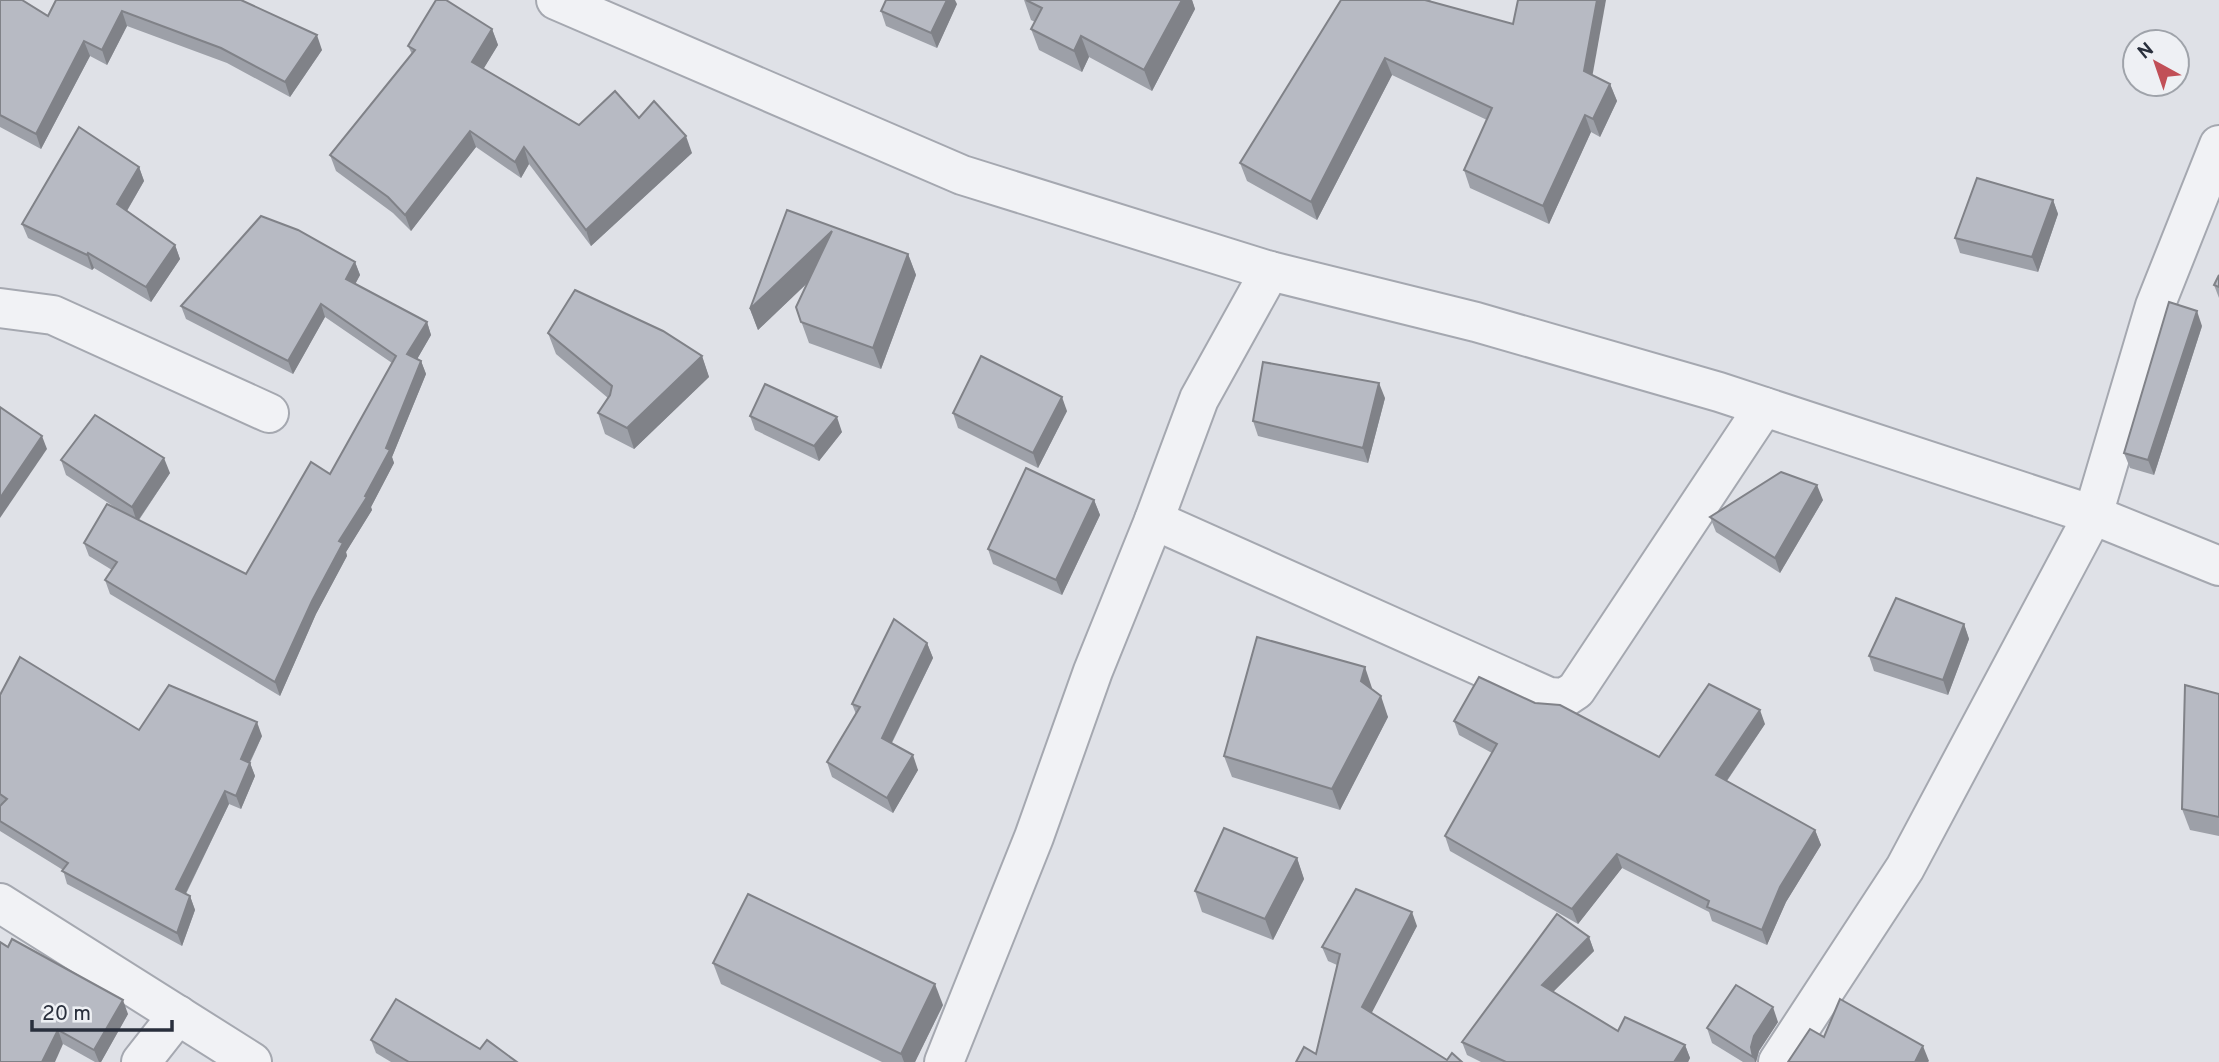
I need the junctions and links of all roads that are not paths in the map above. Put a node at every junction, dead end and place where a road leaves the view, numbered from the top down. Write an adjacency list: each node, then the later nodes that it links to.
1 (556, 0): 3 (street)
2 (2219, 145): 7 (street)
3 (1270, 271): 5 (street); 8 (street)
4 (0, 308): 6 (street)
5 (1764, 407): 7 (street); 8 (street)
6 (269, 413)
7 (2093, 515): 9 (street); 15 (street)
8 (1154, 520): 14 (street)
9 (2219, 566)
10 (0, 903): 11 (street)
11 (177, 1015): 12 (street); 13 (street)
12 (141, 1062)
13 (252, 1062)
14 (944, 1062)
15 (1778, 1062)

